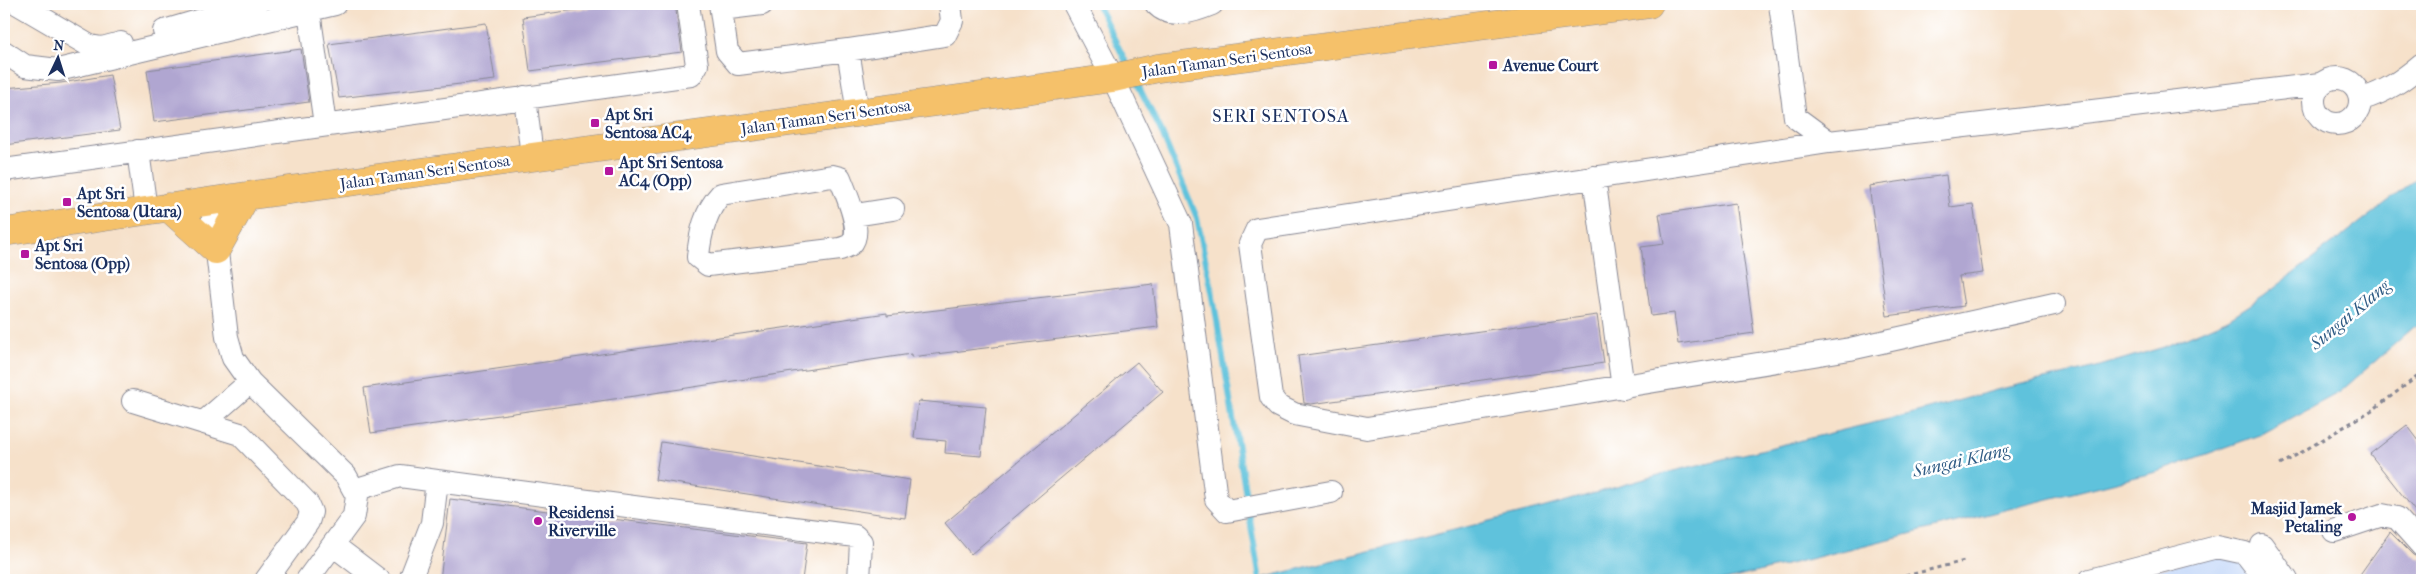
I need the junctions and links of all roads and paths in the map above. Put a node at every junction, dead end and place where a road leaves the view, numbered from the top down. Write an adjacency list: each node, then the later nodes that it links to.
1 (256, 4): 12 (street)
2 (335, 4): 14 (street)
3 (688, 4): 21 (street)
4 (762, 4): 13 (street)
5 (950, 4): 16 (street)
6 (1074, 4): 19 (street)
7 (1156, 4): 8 (street)
8 (1212, 4): 9 (street)
9 (1220, 4)
10 (1649, 4): 15 (main road, Jalan Taman Seri Sentosa)
11 (1780, 4): 24 (street)
12 (29, 5)
13 (720, 6): 16 (street)
14 (309, 11): 17 (street); 25 (street)
15 (1543, 11): 19 (main road, Jalan Taman Seri Sentosa)
16 (848, 50): 23 (street)
17 (4, 52)
18 (2422, 64): 22 (street)
19 (1113, 78): 23 (main road, Jalan Taman Seri Sentosa); 48 (street)
20 (2320, 84): 22 (street); 22 (street); 26 (street)
21 (525, 98): 25 (street); 29 (street)
22 (2362, 99)
23 (858, 113): 29 (main road, Jalan Taman Seri Sentosa)
24 (1795, 117): 26 (street); 28 (street)
25 (326, 125): 27 (street)
26 (1829, 142): 28 (street)
27 (138, 151): 30 (street); 34 (street)
28 (1768, 151): 31 (street)
29 (532, 157): 32 (main road, Jalan Taman Seri Sentosa)
30 (4, 170)
31 (1594, 177): 42 (street); 42 (street)
32 (246, 196): 33 (main road, Jalan Taman Seri Sentosa); 38 (main road)
33 (211, 201): 34 (main road, Jalan Taman Seri Sentosa); 38 (street)
34 (157, 208): 37 (main road, Jalan Taman Seri Sentosa); 38 (main road)
35 (893, 209): 36 (street)
36 (854, 215): 36 (street)
37 (4, 232)
38 (216, 250): 41 (street)
39 (2054, 304): 42 (street)
40 (2422, 373): 45 (path)
41 (250, 382): 44 (street); 47 (street)
42 (1623, 388)
43 (133, 402): 44 (street)
44 (204, 422): 57 (street)
45 (2280, 465)
46 (437, 481): 47 (street); 59 (street); 60 (street)
47 (354, 490): 50 (street)
48 (1331, 492)
49 (2334, 531): 52 (street)
50 (333, 545): 55 (street); 58 (street)
51 (2262, 545): 64 (street)
52 (2422, 546)
53 (2177, 556): 56 (street); 62 (street); 63 (street)
54 (1964, 561): 61 (path)
55 (312, 578)
56 (2162, 579)
57 (266, 580)
58 (379, 580)
59 (410, 580)
60 (860, 580)
61 (1890, 580)
62 (2090, 580)
63 (2266, 580)
64 (2287, 580)

